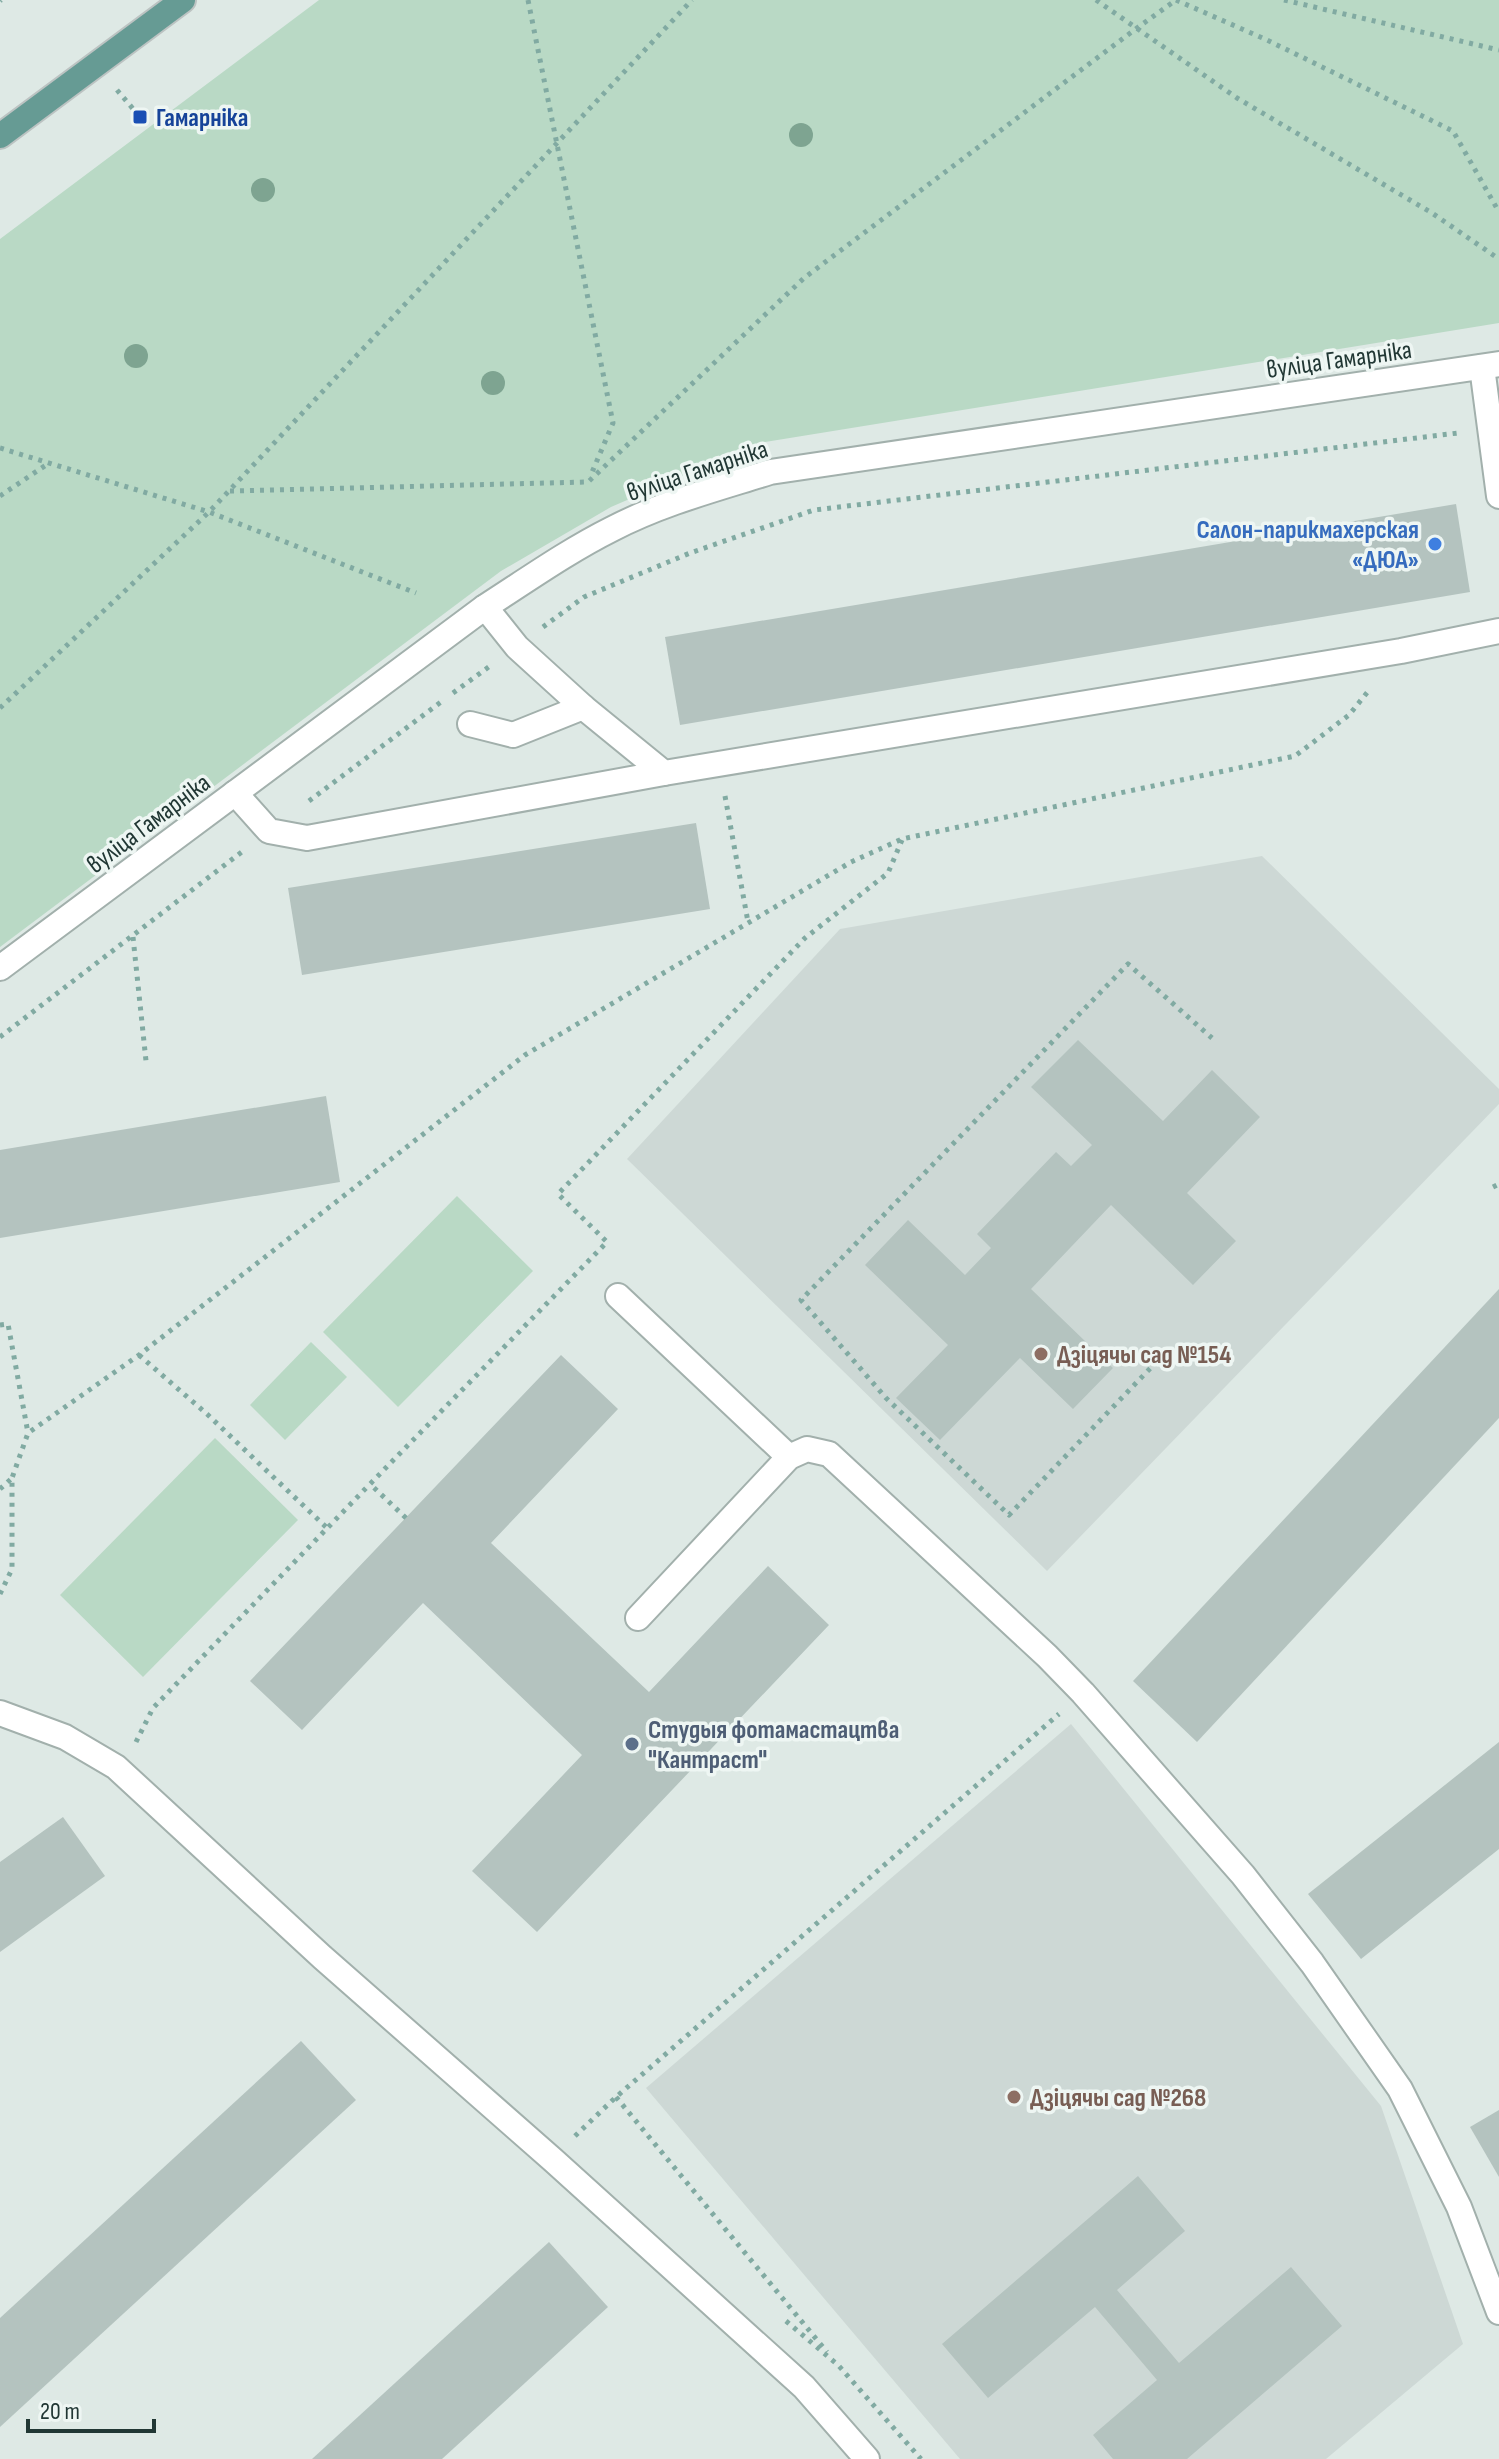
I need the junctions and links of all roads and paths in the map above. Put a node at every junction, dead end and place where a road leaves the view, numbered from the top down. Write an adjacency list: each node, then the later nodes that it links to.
1 (183, 0): 9 (main road)
2 (528, 0): 10 (path)
3 (692, 0): 10 (path)
4 (1096, 0): 7 (path)
5 (1177, 0): 7 (path); 11 (path)
6 (1284, 0): 8 (path)
7 (1137, 28): 12 (path); 17 (path)
8 (1499, 50)
9 (0, 136)
10 (557, 143): 17 (path); 18 (path)
11 (1499, 212)
12 (1499, 259)
13 (1490, 365): 14 (street); 23 (street, вуліца Гамарніка)
14 (1489, 429): 20 (street); 25 (path)
15 (0, 448): 16 (path)
16 (49, 463): 19 (path); 21 (path)
17 (588, 482): 18 (path)
18 (230, 491): 21 (path)
19 (0, 496)
20 (1499, 496)
21 (209, 512): 22 (path); 27 (path)
22 (416, 593)
23 (485, 607): 25 (street); 31 (street, вуліца Гамарніка)
24 (1499, 631): 30 (street)
25 (517, 647): 26 (street); 33 (path)
26 (583, 707): 29 (street); 30 (street)
27 (0, 708)
28 (1349, 715): 34 (path)
29 (470, 724)
30 (664, 773): 33 (street)
31 (235, 793): 33 (street); 37 (street, вуліца Гамарніка)
32 (725, 800): 35 (path)
33 (269, 831): 36 (path)
34 (902, 839): 35 (path); 48 (path)
35 (748, 922): 44 (path)
36 (133, 936): 38 (path); 40 (path)
37 (0, 968)
38 (0, 1037)
39 (1212, 1038): 43 (path)
40 (146, 1061)
41 (618, 1296): 46 (street)
42 (0, 1325): 45 (path)
43 (1164, 1354)
44 (139, 1355): 45 (path); 51 (path)
45 (28, 1433): 47 (path)
46 (789, 1457): 53 (street); 54 (street)
47 (12, 1478): 49 (path); 52 (path)
48 (370, 1484): 50 (path); 51 (path)
49 (0, 1489)
50 (406, 1518)
51 (327, 1528): 56 (path)
52 (0, 1594)
53 (638, 1618)
54 (1083, 1693): 57 (path); 59 (street)
55 (0, 1713): 58 (street)
56 (147, 1752)
57 (616, 2097): 58 (path); 61 (path)
58 (553, 2160): 62 (street)
59 (1499, 2312)
60 (778, 2314): 61 (path)
61 (838, 2365): 63 (path)
62 (867, 2459)
63 (921, 2459)

